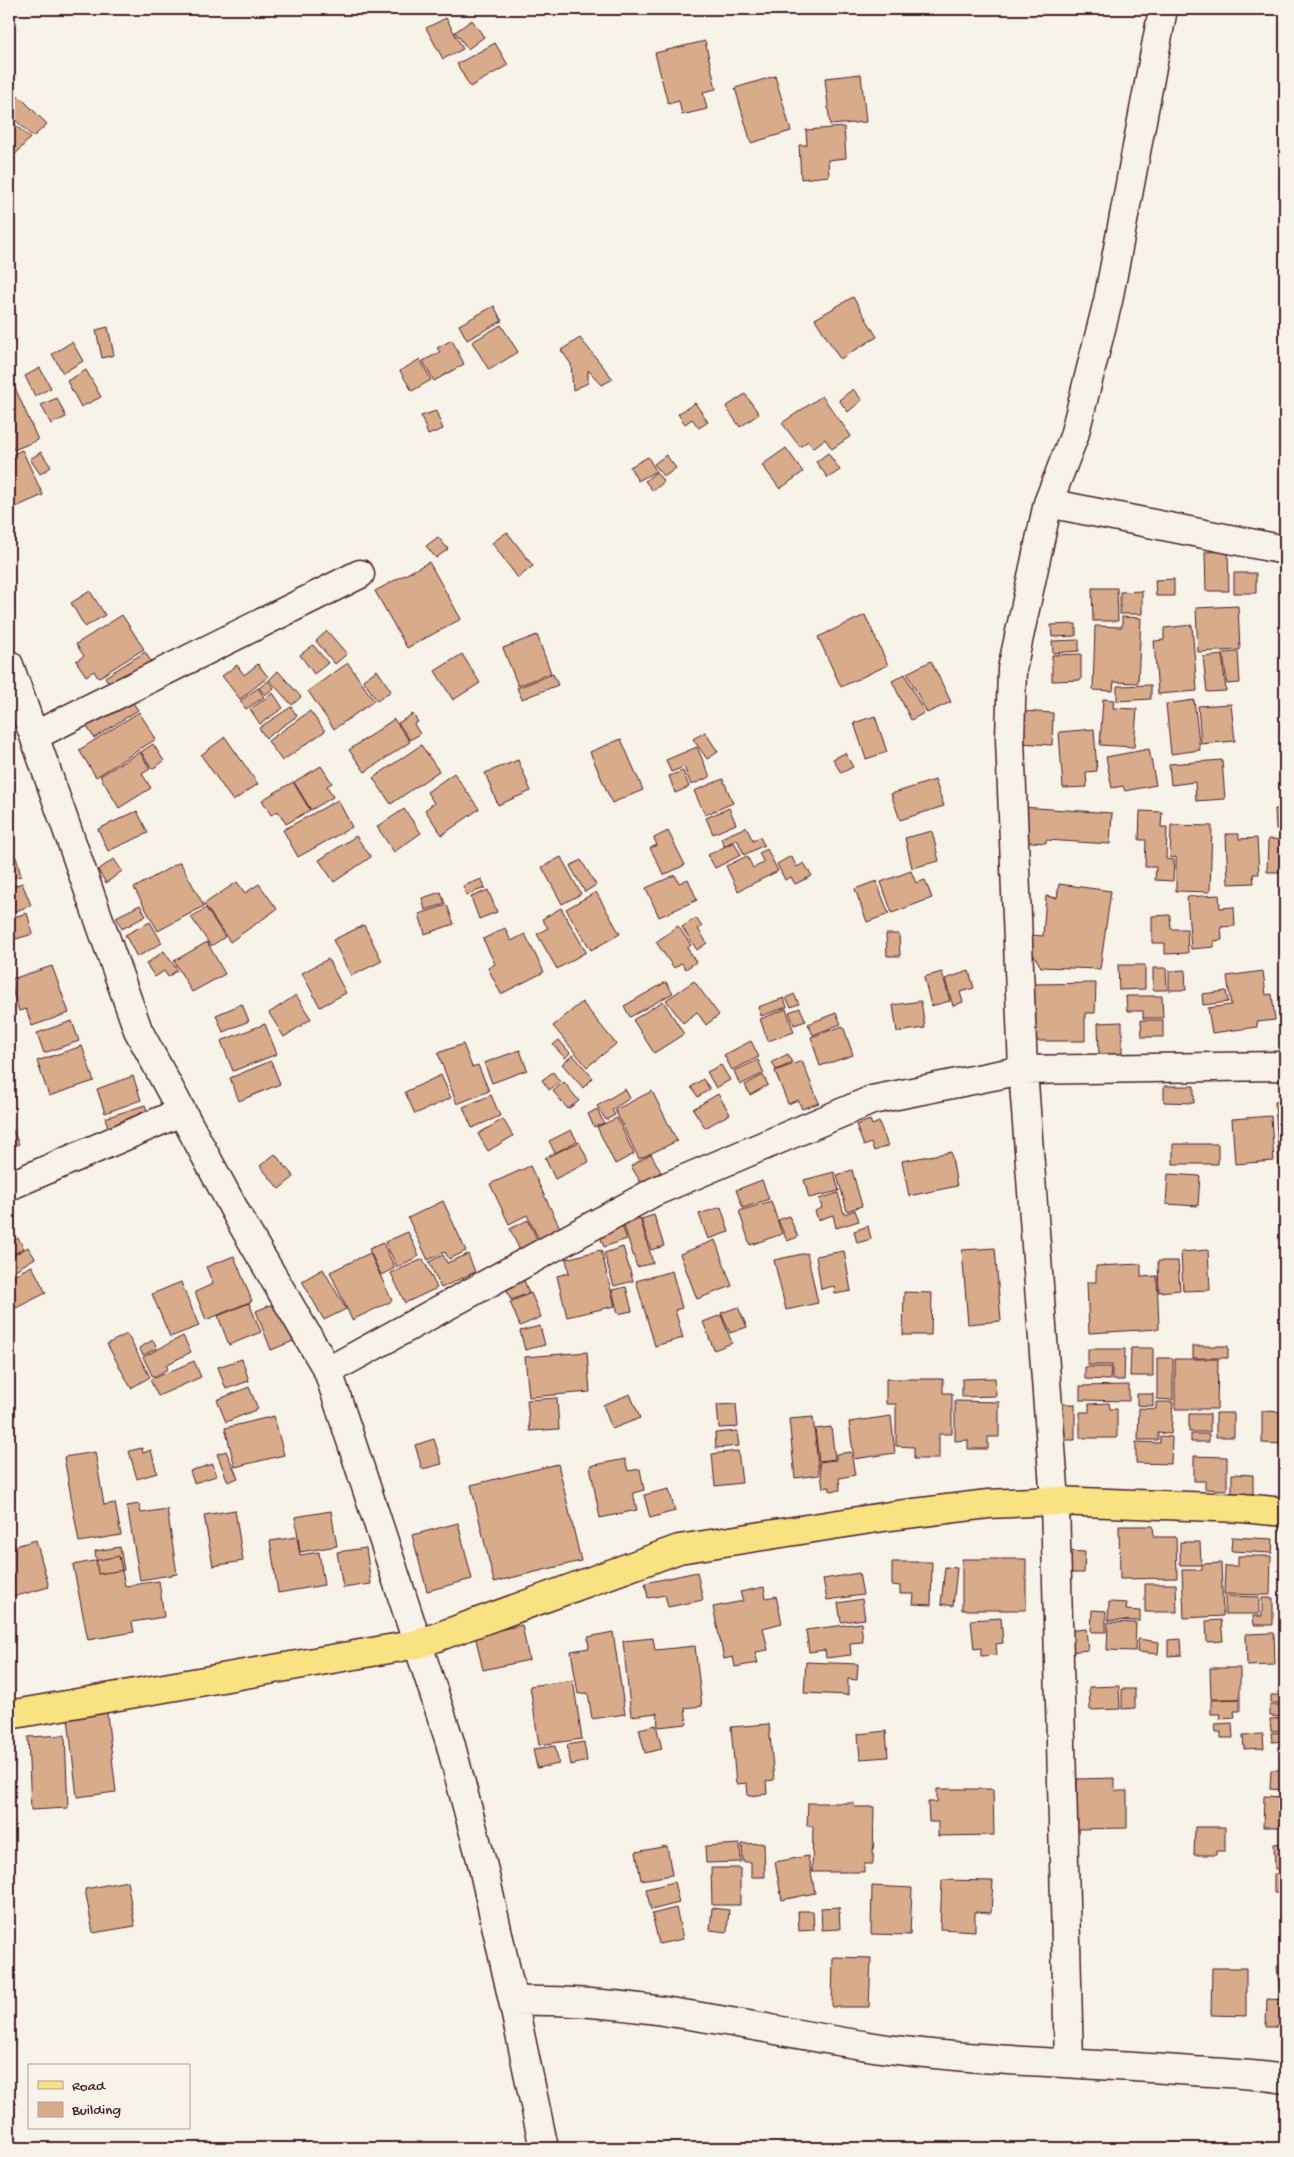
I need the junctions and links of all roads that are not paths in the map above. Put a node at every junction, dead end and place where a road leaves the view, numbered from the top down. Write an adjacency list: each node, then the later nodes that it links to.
1 (1163, 9): 2 (street)
2 (1048, 503): 3 (street); 8 (street)
3 (1285, 550)
4 (360, 574): 6 (street)
5 (9, 665): 6 (street)
6 (34, 736): 9 (street)
7 (1285, 1066): 8 (street)
8 (1023, 1070): 11 (street); 12 (street)
9 (180, 1112): 10 (street); 11 (street)
10 (9, 1186)
11 (328, 1371): 14 (street)
12 (1055, 1501): 13 (main road); 14 (main road); 17 (street)
13 (1285, 1512)
14 (418, 1644): 15 (main road); 16 (street)
15 (9, 1715)
16 (513, 2001): 17 (street); 19 (street)
17 (1069, 2063): 18 (street)
18 (1285, 2079)
19 (544, 2148)

